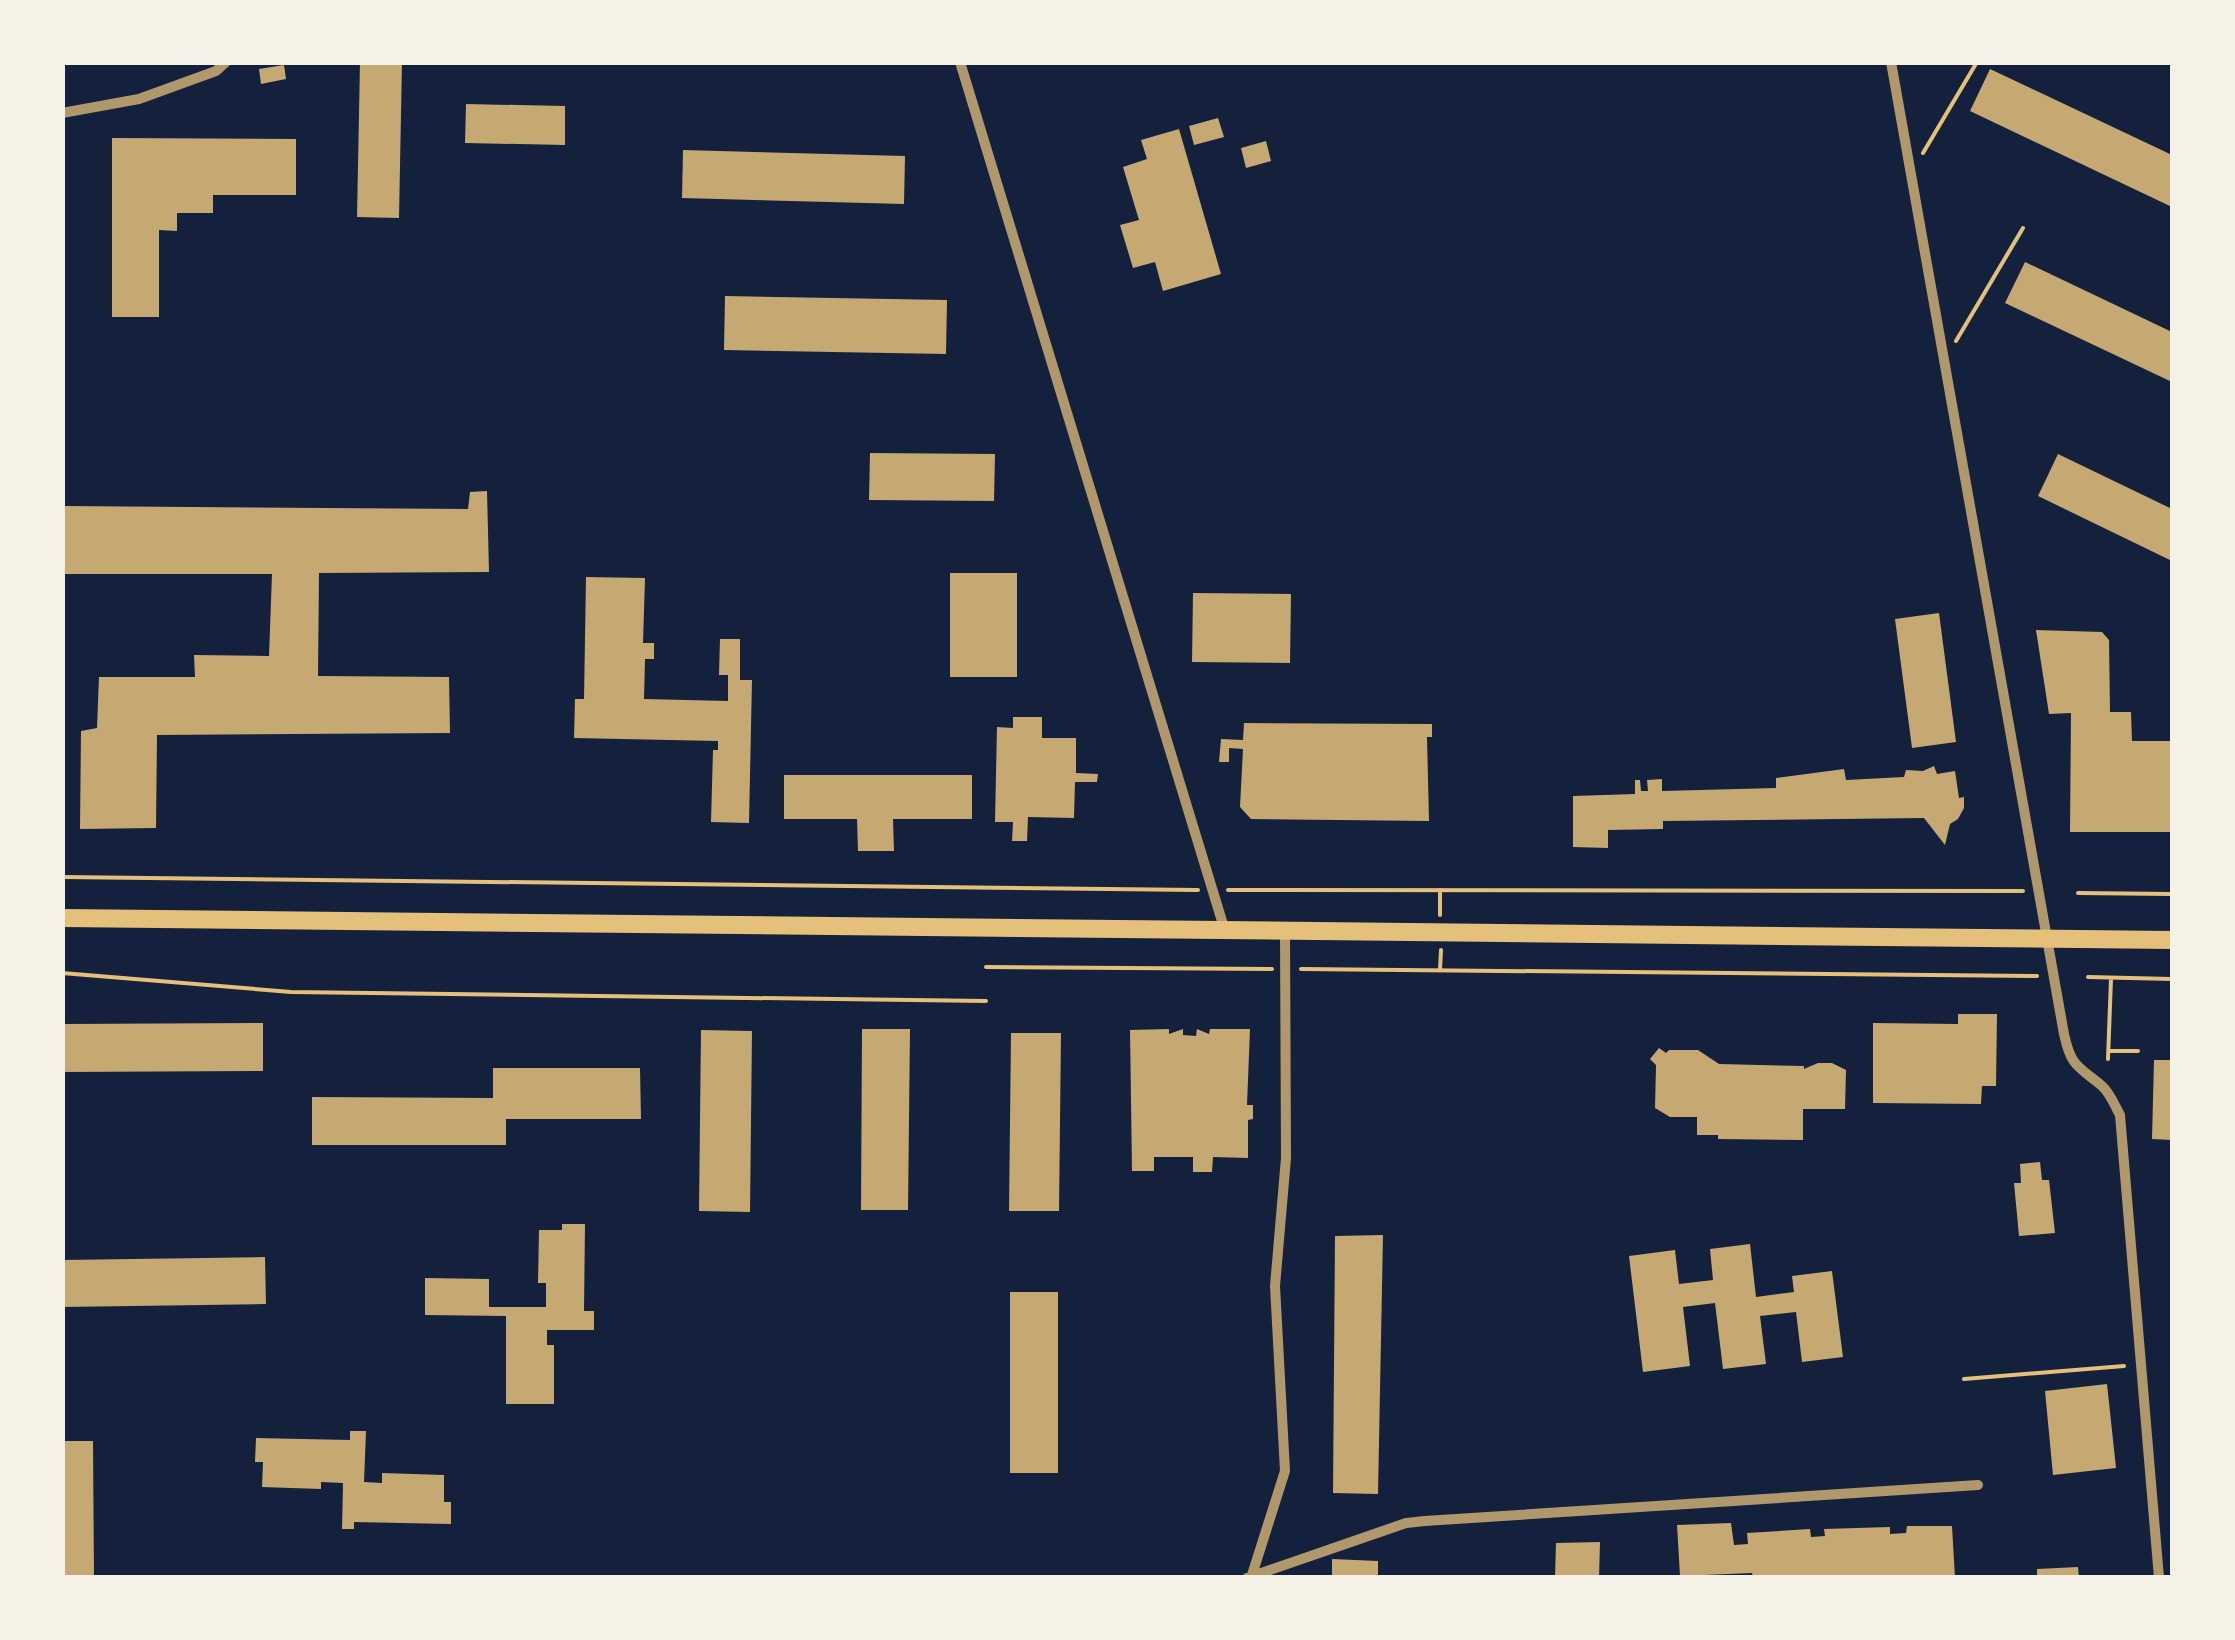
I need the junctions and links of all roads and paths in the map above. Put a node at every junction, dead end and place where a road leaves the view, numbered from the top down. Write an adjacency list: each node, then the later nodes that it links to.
1 (226, 62): 5 (street)
2 (960, 62): 10 (street)
3 (1891, 62): 6 (street)
4 (1977, 62): 6 (path)
5 (62, 113)
6 (1910, 174): 17 (street)
7 (2023, 228): 8 (path)
8 (1954, 345)
9 (62, 878): 10 (path)
10 (1213, 890): 11 (path); 15 (street)
11 (2028, 892)
12 (2078, 892): 13 (path)
13 (2172, 894)
14 (62, 918): 15 (main road)
15 (1226, 932): 16 (main road)
16 (1285, 932): 17 (main road); 20 (street)
17 (2045, 936): 18 (main road); 30 (street)
18 (2172, 940)
19 (986, 967): 20 (path)
20 (1284, 969): 22 (path); 33 (street)
21 (62, 973): 26 (path)
22 (2042, 976)
23 (2088, 977): 24 (path)
24 (2111, 978): 25 (path); 27 (path)
25 (2172, 979)
26 (986, 1001)
27 (2108, 1051): 28 (path); 29 (path)
28 (2138, 1051)
29 (2108, 1059)
30 (2143, 1364): 31 (path); 34 (street)
31 (1964, 1379)
32 (1978, 1484): 33 (street)
33 (1250, 1577)
34 (2159, 1578)

